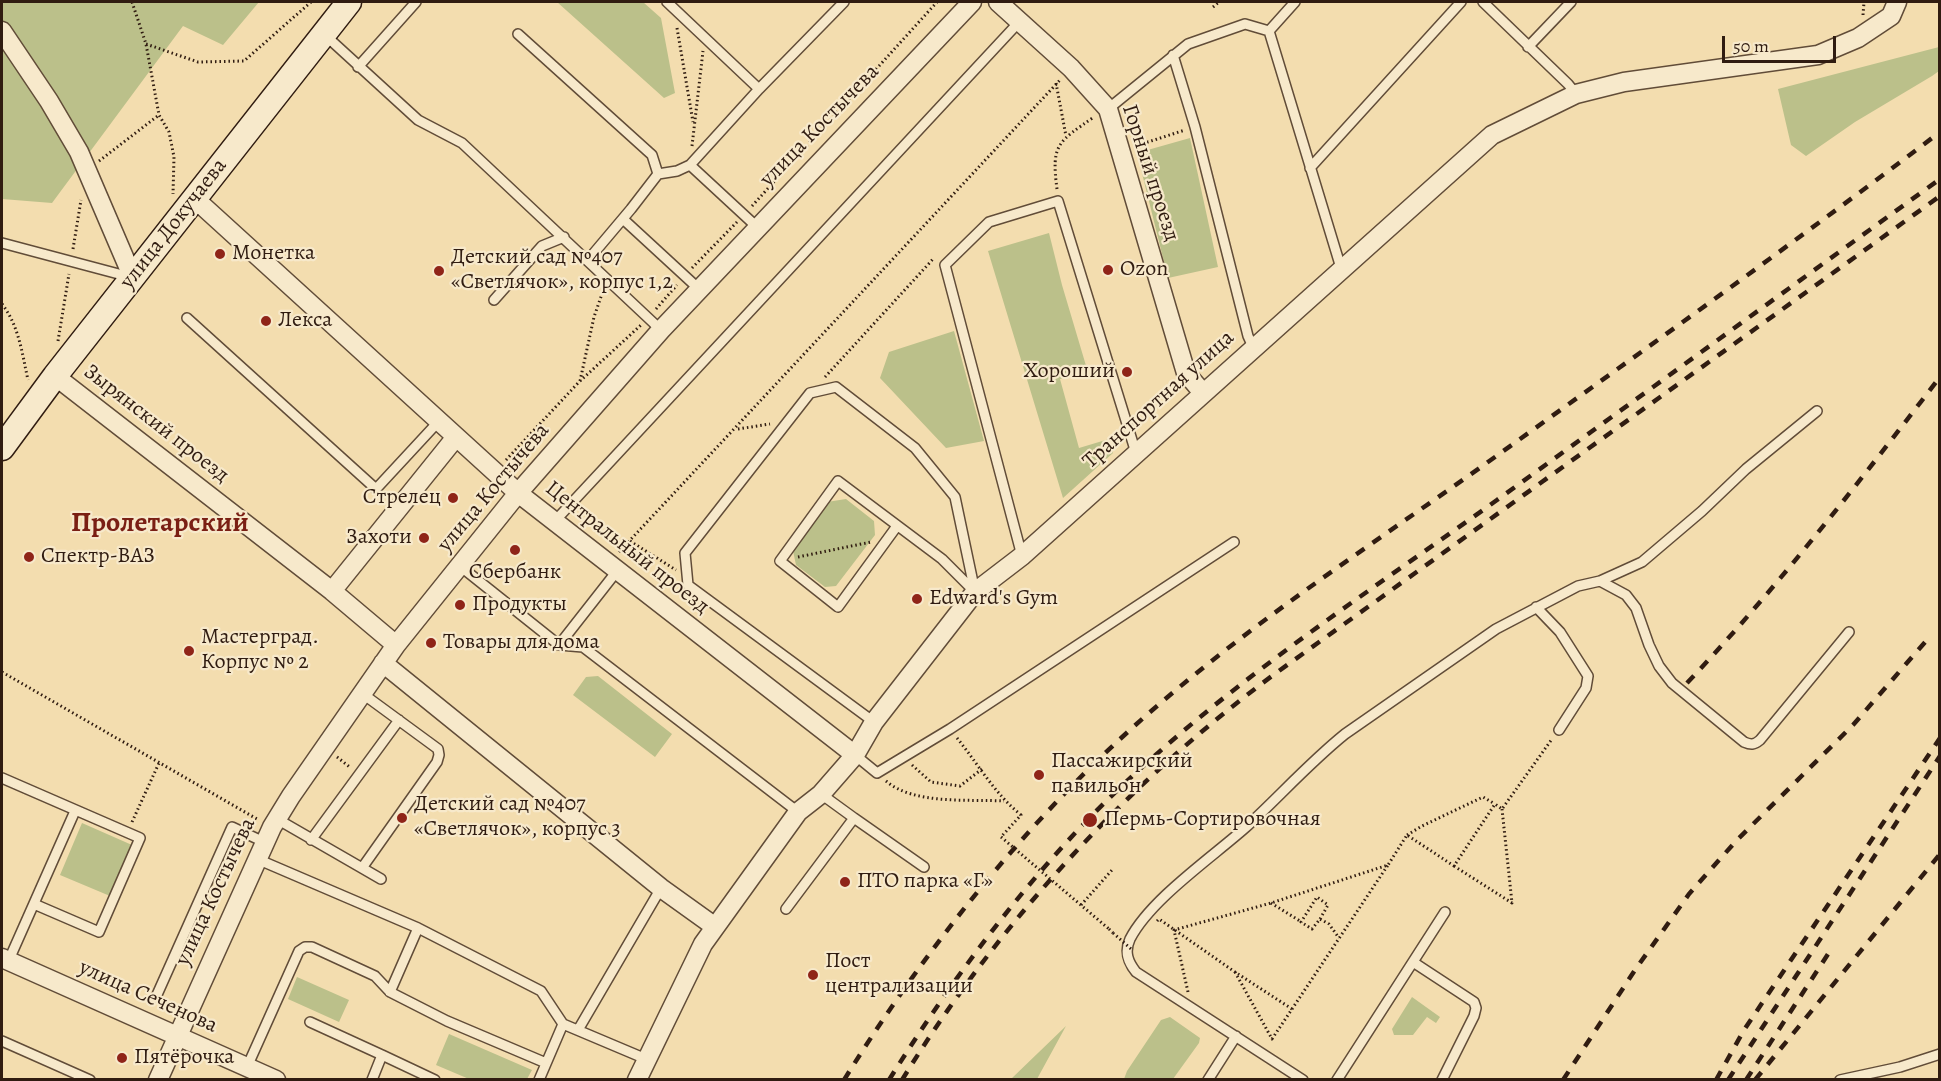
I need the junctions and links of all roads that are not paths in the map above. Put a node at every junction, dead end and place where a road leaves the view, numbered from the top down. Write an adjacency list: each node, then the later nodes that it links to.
1 (349, 2): 15 (main road, улица Докучаева)
2 (416, 2): 19 (lane)
3 (844, 2): 20 (lane)
4 (972, 2): 28 (street, улица Костычева)
5 (998, 2): 12 (street, Горный проезд)
6 (1295, 2): 14 (lane)
7 (1461, 2): 24 (lane)
8 (1483, 2): 17 (lane)
9 (1571, 2): 17 (lane)
10 (1897, 2): 21 (street, Транспортная улица)
11 (670, 4): 20 (lane)
12 (1020, 21): 22 (street, Горный проезд); 47 (lane)
13 (2, 31): 33 (street)
14 (1269, 31): 18 (lane); 24 (lane)
15 (323, 33): 19 (lane); 26 (main road, улица Докучаева)
16 (518, 34): 25 (lane)
17 (1528, 47): 21 (lane)
18 (1173, 56): 22 (lane); 38 (lane)
19 (358, 67): 29 (lane)
20 (759, 89): 23 (lane)
21 (1576, 94): 32 (street, Транспортная улица)
22 (1108, 109): 40 (street, Горный проезд)
23 (690, 165): 25 (lane); 28 (lane)
24 (1310, 168): 32 (lane)
25 (658, 174): 27 (lane)
26 (184, 196): 33 (main road, улица Докучаева); 42 (street, Центральный проезд)
27 (623, 219): 31 (lane); 34 (lane)
28 (750, 221): 34 (street, улица Костычева)
29 (564, 237): 31 (lane); 35 (lane)
30 (2, 243): 33 (lane)
31 (588, 260): 37 (lane)
32 (1341, 268): 38 (street, Транспортная улица)
33 (133, 278): 39 (main road, улица Докучаева)
34 (699, 289): 37 (street, улица Костычева)
35 (494, 300)
36 (187, 318): 42 (lane)
37 (654, 324): 46 (street, улица Костычева)
38 (1253, 347): 40 (street, Транспортная улица)
39 (55, 376): 44 (main road, улица Докучаева); 54 (street, Зырянский проезд)
40 (1203, 393): 45 (street, Транспортная улица)
41 (1817, 411): 53 (lane)
42 (439, 422): 43 (street, Центральный проезд)
43 (456, 437): 46 (street, Центральный проезд); 54 (street)
44 (2, 448)
45 (1136, 453): 50 (street, Транспортная улица); 50 (lane)
46 (518, 493): 47 (street, Центральный проезд); 51 (street, улица Костычева)
47 (554, 522): 52 (street, Центральный проезд)
48 (897, 526): 48 (lane); 55 (lane)
49 (1234, 543): 65 (lane)
50 (1022, 555): 55 (street, Транспортная улица)
51 (460, 566): 58 (street, улица Костычева); 59 (lane)
52 (612, 568): 59 (lane); 65 (street, Центральный проезд)
53 (1600, 581): 56 (lane); 57 (lane)
54 (332, 591): 58 (street, Зырянский проезд)
55 (975, 592): 63 (street, Транспортная улица); 63 (lane)
56 (1536, 607): 64 (lane); 91 (lane)
57 (1849, 632)
58 (396, 645): 60 (street, улица Костычева)
59 (559, 645): 69 (lane)
60 (383, 663): 61 (street, улица Костычева); 77 (street)
61 (363, 694): 62 (lane); 71 (street, улица Костычева)
62 (399, 720): 72 (lane); 75 (lane)
63 (874, 722): 65 (street, Транспортная улица)
64 (1558, 730)
65 (855, 755): 67 (street, Транспортная улица)
66 (2, 778): 68 (lane)
67 (821, 794): 69 (street, Транспортная улица); 70 (lane)
68 (75, 811): 78 (lane); 78 (lane)
69 (798, 812): 81 (street, Транспортная улица)
70 (854, 818): 74 (lane); 79 (lane)
71 (271, 829): 72 (lane); 73 (street, улица Костычева); 86 (lane)
72 (311, 840): 75 (lane)
73 (257, 859): 82 (lane); 90 (street, улица Костычева)
74 (924, 867)
75 (362, 868): 76 (lane)
76 (381, 879)
77 (661, 888): 81 (street); 89 (lane)
78 (34, 904): 83 (lane)
79 (786, 909)
80 (1445, 912): 84 (lane)
81 (714, 926): 95 (street, Транспортная улица)
82 (418, 928): 85 (lane); 88 (lane)
83 (5, 960): 90 (street, улица Сеченова)
84 (1413, 962): 107 (lane); 108 (lane)
85 (390, 992): 96 (lane); 97 (lane)
86 (156, 997)
87 (310, 1022): 94 (lane)
88 (563, 1024): 89 (lane); 96 (lane)
89 (578, 1030): 95 (lane)
90 (177, 1036): 97 (street, улица Сеченова); 99 (street, улица Костычева)
91 (1236, 1036): 105 (lane); 106 (lane)
92 (2, 1041): 98 (lane)
93 (1940, 1054): 109 (lane)
94 (382, 1055): 101 (lane); 102 (lane)
95 (646, 1059): 104 (street, Транспортная улица)
96 (546, 1063): 103 (lane)
97 (247, 1066): 100 (street, улица Сеченова)
98 (90, 1080)
99 (158, 1080)
100 (276, 1080)
101 (372, 1080)
102 (435, 1080)
103 (539, 1080)
104 (637, 1080)
105 (1208, 1080)
106 (1302, 1080)
107 (1337, 1080)
108 (1442, 1080)
109 (1840, 1080)

